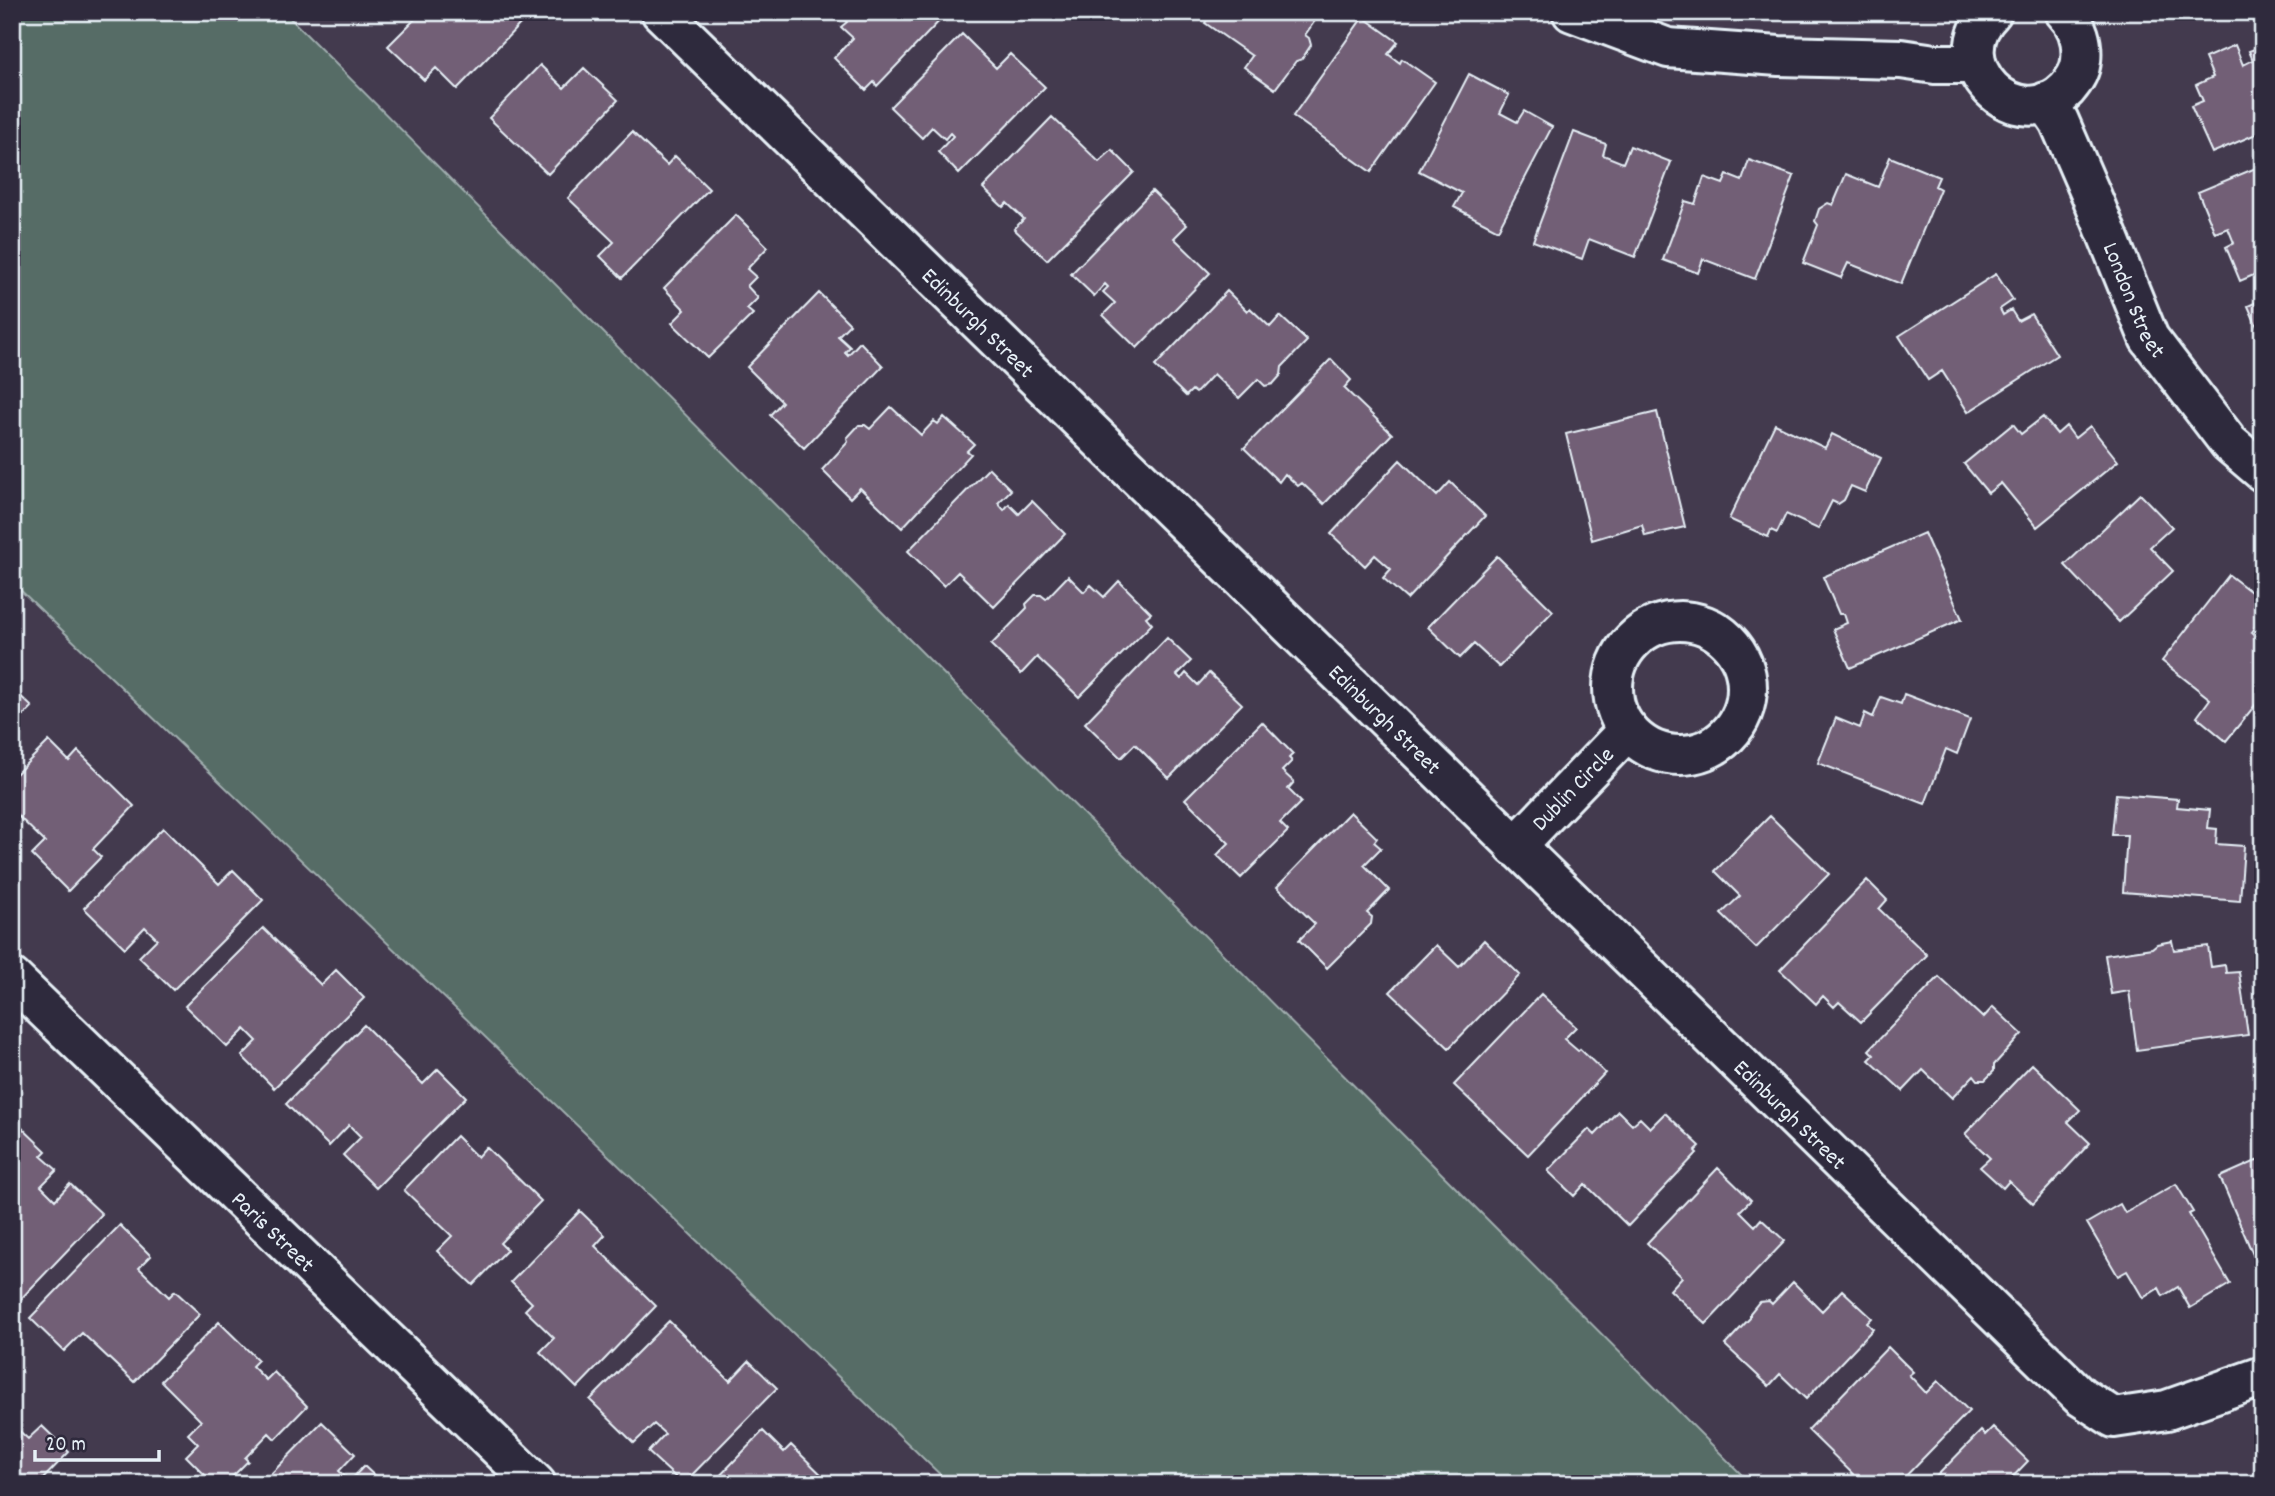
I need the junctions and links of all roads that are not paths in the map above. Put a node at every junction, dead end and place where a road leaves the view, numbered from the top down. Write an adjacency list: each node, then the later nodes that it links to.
1 (661, 12): 9 (street, Edinburgh Street)
2 (1572, 12): 5 (street)
3 (1992, 12): 5 (street)
4 (2065, 12): 6 (street)
5 (1976, 64): 6 (street)
6 (2046, 103): 7 (street, London Street)
7 (2263, 472)
8 (1628, 730): 9 (street, Dublin Circle)
9 (1515, 846): 11 (street, Edinburgh Street)
10 (19, 997): 12 (street, Paris Street)
11 (2263, 1376)
12 (536, 1484)

